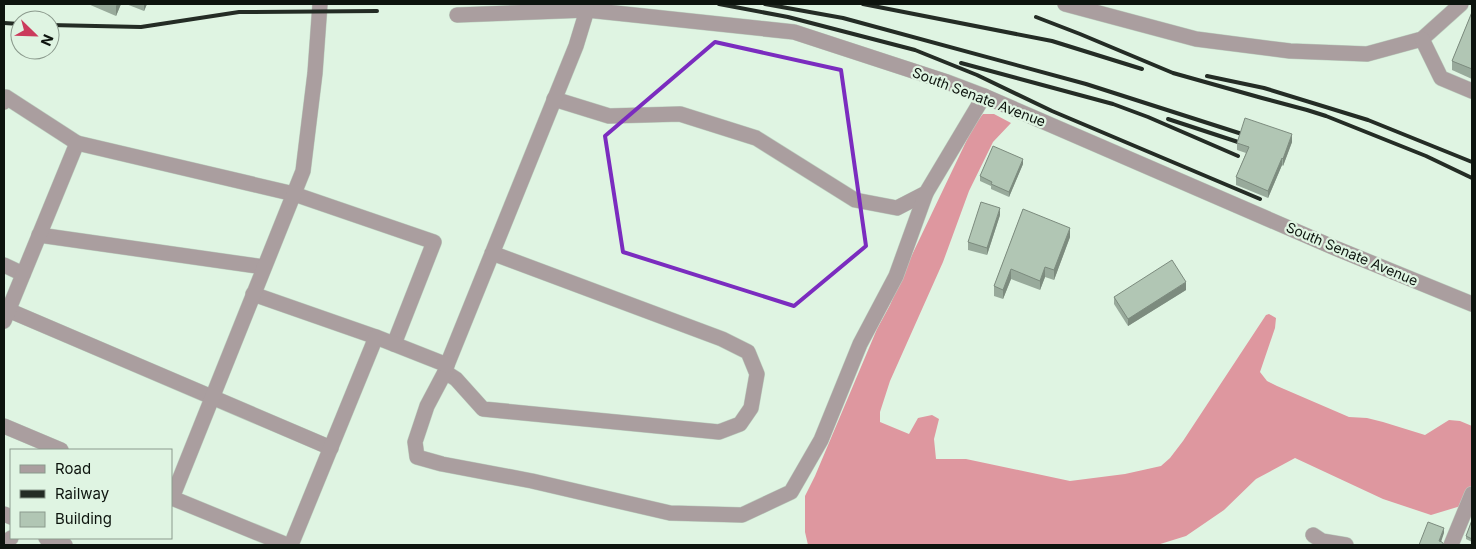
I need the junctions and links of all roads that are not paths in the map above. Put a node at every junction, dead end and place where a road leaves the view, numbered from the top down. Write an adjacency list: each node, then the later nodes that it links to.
1 (320, 4): 13 (street)
2 (1065, 4): 6 (street)
3 (1461, 4): 6 (street)
4 (587, 10): 5 (street, South Senate Avenue); 8 (street, South Senate Avenue); 10 (street)
5 (457, 15)
6 (1422, 39): 7 (street)
7 (1472, 91)
8 (984, 96): 12 (street); 20 (street, South Senate Avenue)
9 (5, 99): 11 (street)
10 (554, 99): 12 (street); 15 (street)
11 (77, 143): 13 (street); 14 (street)
12 (926, 193): 24 (street)
13 (294, 194): 17 (street); 23 (street)
14 (39, 235): 17 (street); 18 (street)
15 (492, 253): 24 (street); 24 (street)
16 (4, 265): 18 (street)
17 (264, 267): 19 (street)
18 (23, 274): 21 (street)
19 (253, 294): 22 (street); 25 (street)
20 (1472, 304)
21 (6, 316): 25 (street)
22 (376, 337): 23 (street); 27 (street)
23 (394, 344): 24 (street)
24 (446, 368)
25 (212, 398): 27 (street); 30 (street)
26 (4, 426): 28 (street)
27 (331, 448): 37 (street)
28 (59, 449)
29 (1472, 494): 38 (street)
30 (172, 496)
31 (172, 498): 36 (street)
32 (1313, 535): 34 (street)
33 (49, 539): 35 (street)
34 (1335, 544)
35 (66, 545)
36 (287, 545)
37 (292, 545)
38 (1451, 545)

